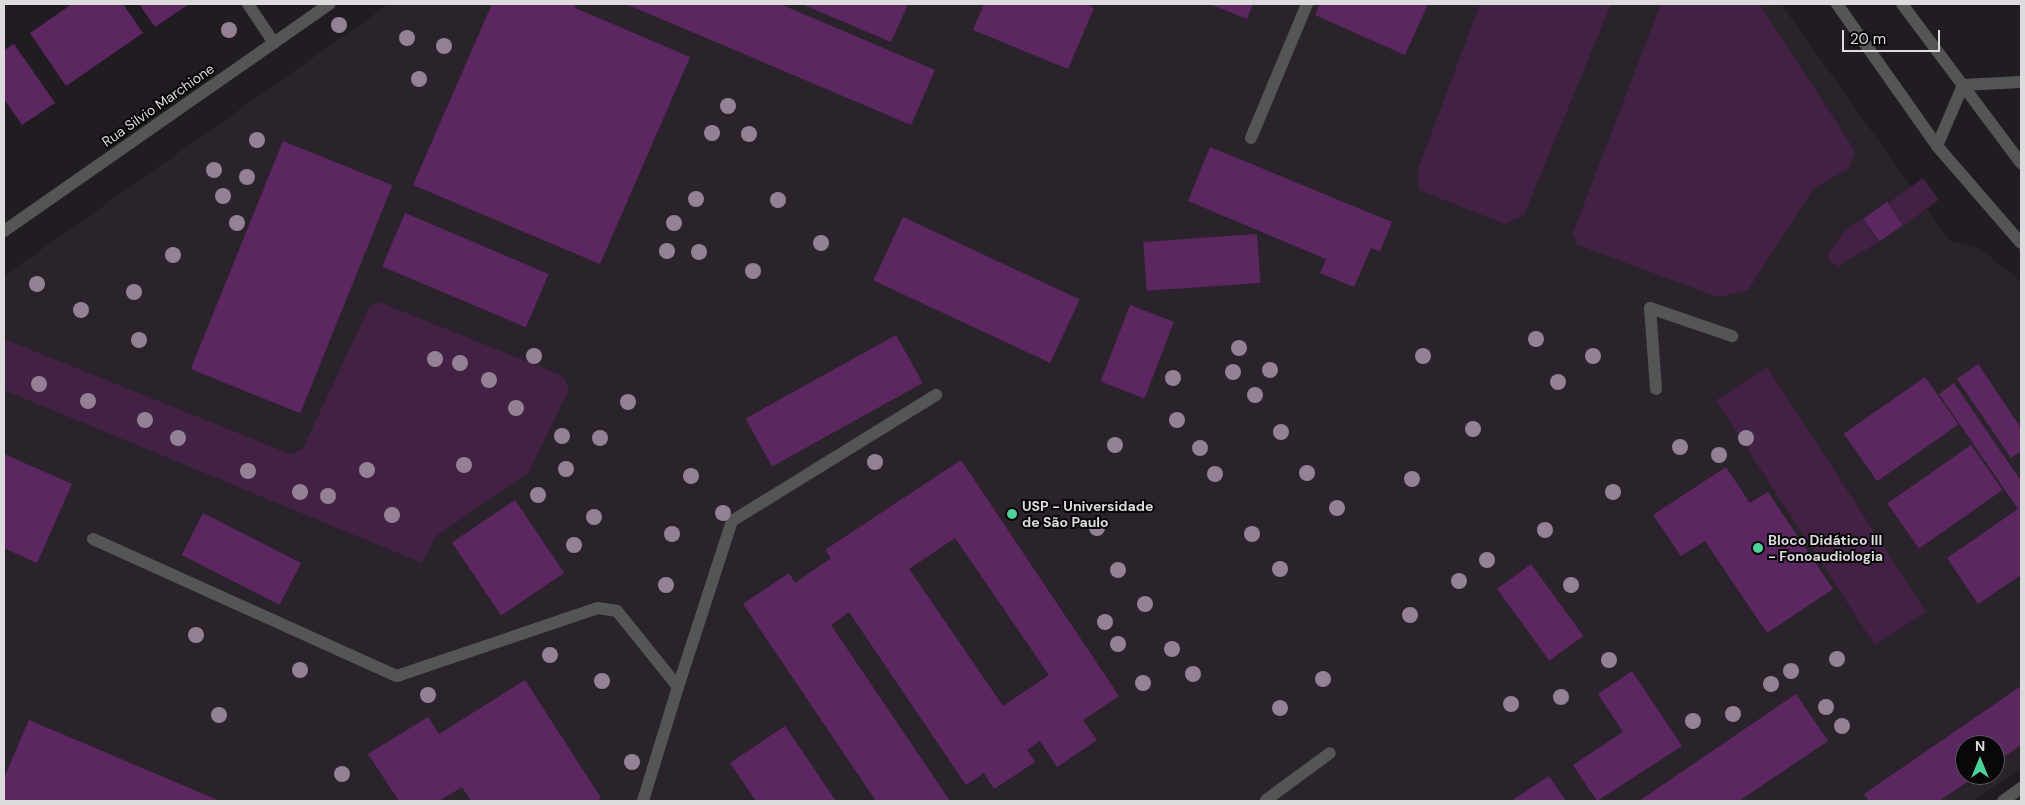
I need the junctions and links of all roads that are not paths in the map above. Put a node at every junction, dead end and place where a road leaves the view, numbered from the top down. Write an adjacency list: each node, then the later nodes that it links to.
1 (248, 4): 6 (street)
2 (330, 4): 6 (street, Rua Silvio Marchione)
3 (1307, 4): 9 (street)
4 (1836, 4): 10 (street)
5 (1902, 4): 8 (street)
6 (274, 43): 12 (street, Rua Silvio Marchione)
7 (2021, 82): 8 (street)
8 (1963, 84): 10 (street); 11 (street)
9 (1250, 138)
10 (1937, 146): 13 (street)
11 (2021, 163)
12 (4, 231)
13 (2021, 243)
14 (1732, 336): 15 (street)
15 (1656, 389)
16 (936, 395): 18 (street)
17 (94, 539): 18 (street)
18 (678, 687): 22 (street)
19 (1330, 753): 21 (street)
20 (2021, 788): 23 (street)
21 (1266, 800)
22 (643, 801)
23 (2003, 801)

